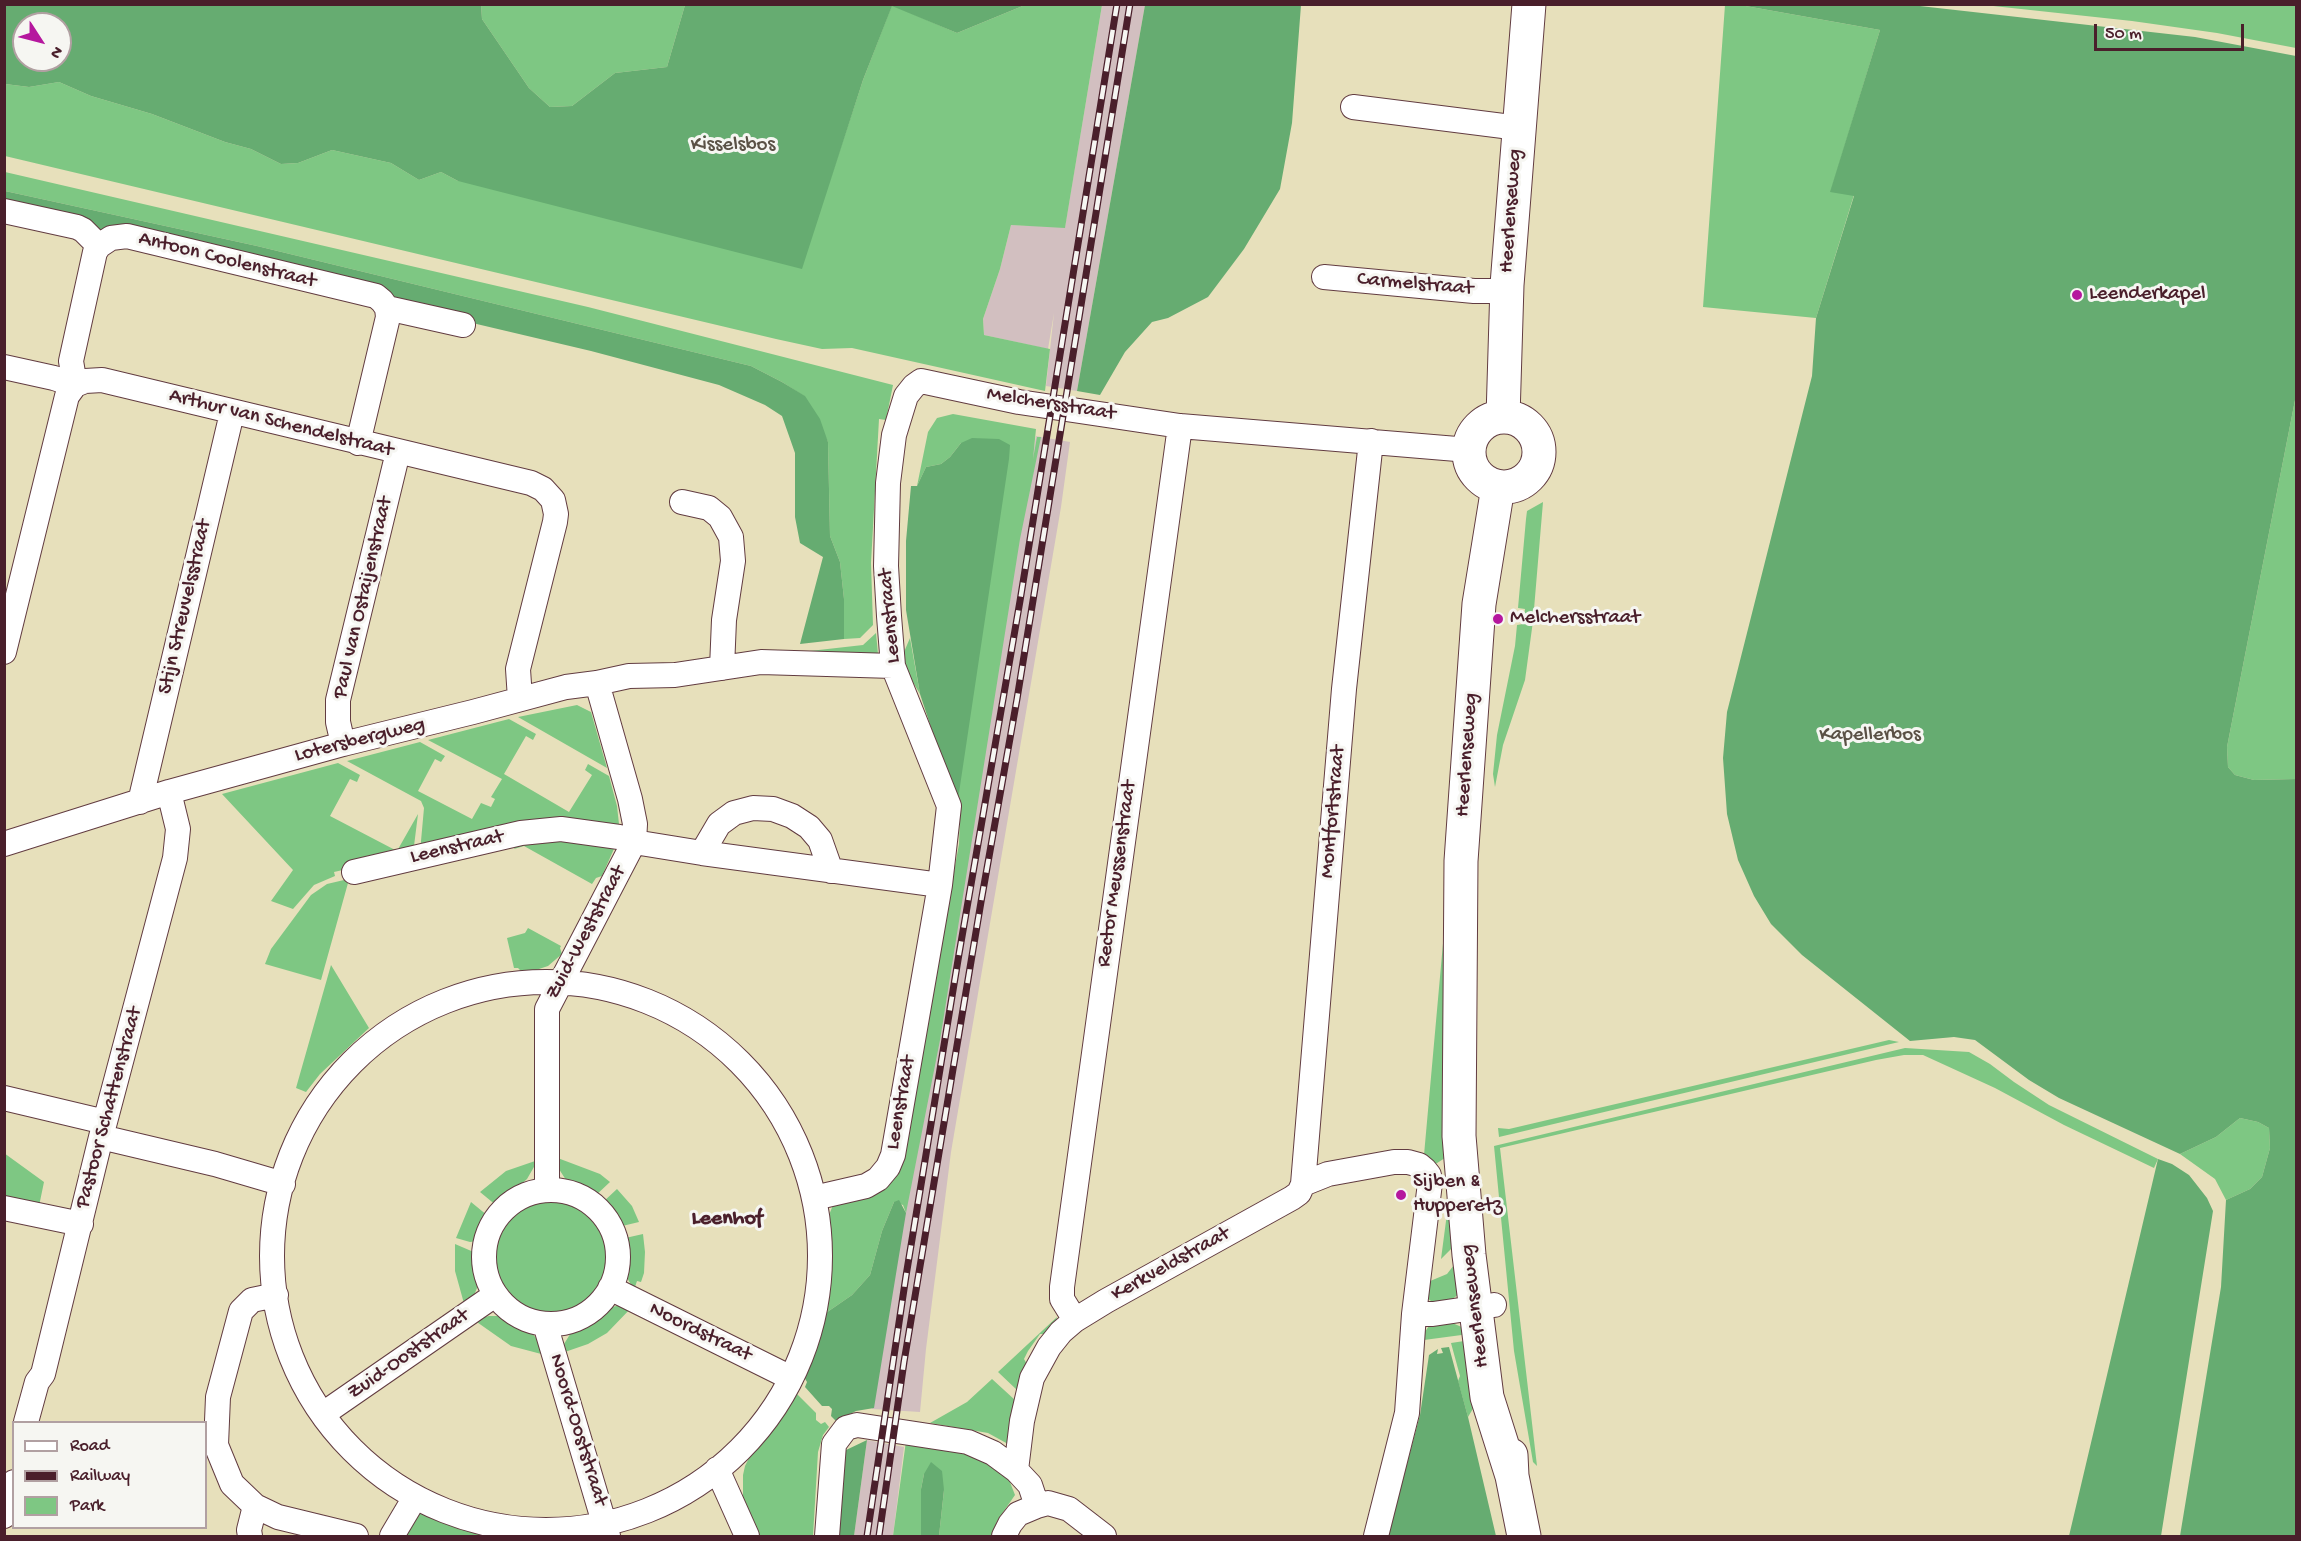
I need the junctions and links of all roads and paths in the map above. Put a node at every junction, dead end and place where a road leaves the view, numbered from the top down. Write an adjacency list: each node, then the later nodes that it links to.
1 (1529, 4): 3 (main road, Heerlenseweg)
2 (1353, 107): 3 (street)
3 (1519, 128): 7 (main road, Heerlenseweg)
4 (4, 211): 5 (street)
5 (99, 246): 8 (street, Antoon Coolenstraat); 12 (street)
6 (1324, 277): 7 (street, Carmelstraat)
7 (1506, 291): 14 (main road, Heerlenseweg)
8 (387, 308): 9 (street, Antoon Coolenstraat); 17 (street)
9 (463, 325)
10 (4, 367): 12 (street)
11 (921, 381): 15 (street, Melchersstraat); 23 (street, Leenstraat)
12 (75, 385): 13 (street, Arthur van Schendelstraat); 22 (street)
13 (232, 413): 17 (street, Arthur van Schendelstraat); 29 (street, Stijn Streuvelsstraat)
14 (1503, 417): 18 (main road); 20 (main road)
15 (1180, 426): 16 (street, Melchersstraat); 50 (street, Rector Meussenstraat)
16 (1371, 441): 18 (street, Melchersstraat); 40 (street, Montfortstraat)
17 (358, 443): 19 (street, Arthur van Schendelstraat)
18 (1469, 450): 20 (main road)
19 (398, 452): 26 (street, Arthur van Schendelstraat); 27 (street, Paul van Ostaijenstraat)
20 (1498, 487): 48 (main road, Heerlenseweg)
21 (682, 502): 24 (street)
22 (4, 652)
23 (893, 666): 24 (street, Lotersbergweg); 35 (street, Leenstraat)
24 (722, 668): 25 (street, Lotersbergweg)
25 (597, 683): 26 (street, Lotersbergweg); 30 (street, Zuid-Weststraat)
26 (520, 699): 27 (street, Lotersbergweg)
27 (343, 744): 28 (street, Lotersbergweg)
28 (169, 792): 29 (street, Lotersbergweg); 38 (street, Pastoor Schattenstraat)
29 (140, 802): 31 (street, Lotersbergweg)
30 (634, 842): 32 (street, Leenstraat); 34 (street, Leenstraat); 36 (street, Zuid-Weststraat)
31 (4, 844)
32 (702, 853): 33 (street, Leenstraat); 33 (street)
33 (831, 871): 35 (street, Leenstraat)
34 (354, 872)
35 (940, 885): 42 (street, Leenstraat)
36 (561, 982): 39 (street); 41 (street, Zuid-Weststraat); 42 (street)
37 (4, 1098): 38 (street)
38 (103, 1130): 39 (street); 44 (street, Pastoor Schattenstraat)
39 (283, 1184): 46 (street)
40 (1303, 1184): 49 (street, Kerkveldstraat); 50 (street, Kerkveldstraat)
41 (547, 1190): 45 (street); 47 (street)
42 (814, 1198): 52 (street)
43 (4, 1208): 44 (street)
44 (81, 1224): 54 (street, Pastoor Schattenstraat)
45 (610, 1288): 51 (street); 52 (street, Noordstraat)
46 (276, 1295): 53 (street); 59 (street)
47 (495, 1295): 51 (street); 53 (street, Zuid-Ooststraat)
48 (1485, 1306): 49 (street); 71 (main road, Heerlenseweg)
49 (1414, 1314): 70 (street)
50 (1075, 1320): 56 (street, Kerkveldstraat)
51 (545, 1324): 62 (street, Noord-Ooststraat)
52 (791, 1378): 55 (street)
53 (323, 1414): 58 (street)
54 (26, 1421)
55 (717, 1469): 62 (street); 66 (street)
56 (1016, 1470): 60 (street); 67 (street)
57 (12, 1489): 61 (street)
58 (414, 1499): 62 (street); 65 (street)
59 (255, 1506): 63 (street); 64 (street)
60 (1037, 1506): 68 (street); 69 (street)
61 (4, 1516)
62 (607, 1531)
63 (250, 1536)
64 (356, 1536)
65 (392, 1536)
66 (747, 1536)
67 (827, 1536)
68 (1005, 1536)
69 (1104, 1536)
70 (1376, 1536)
71 (1524, 1536)

